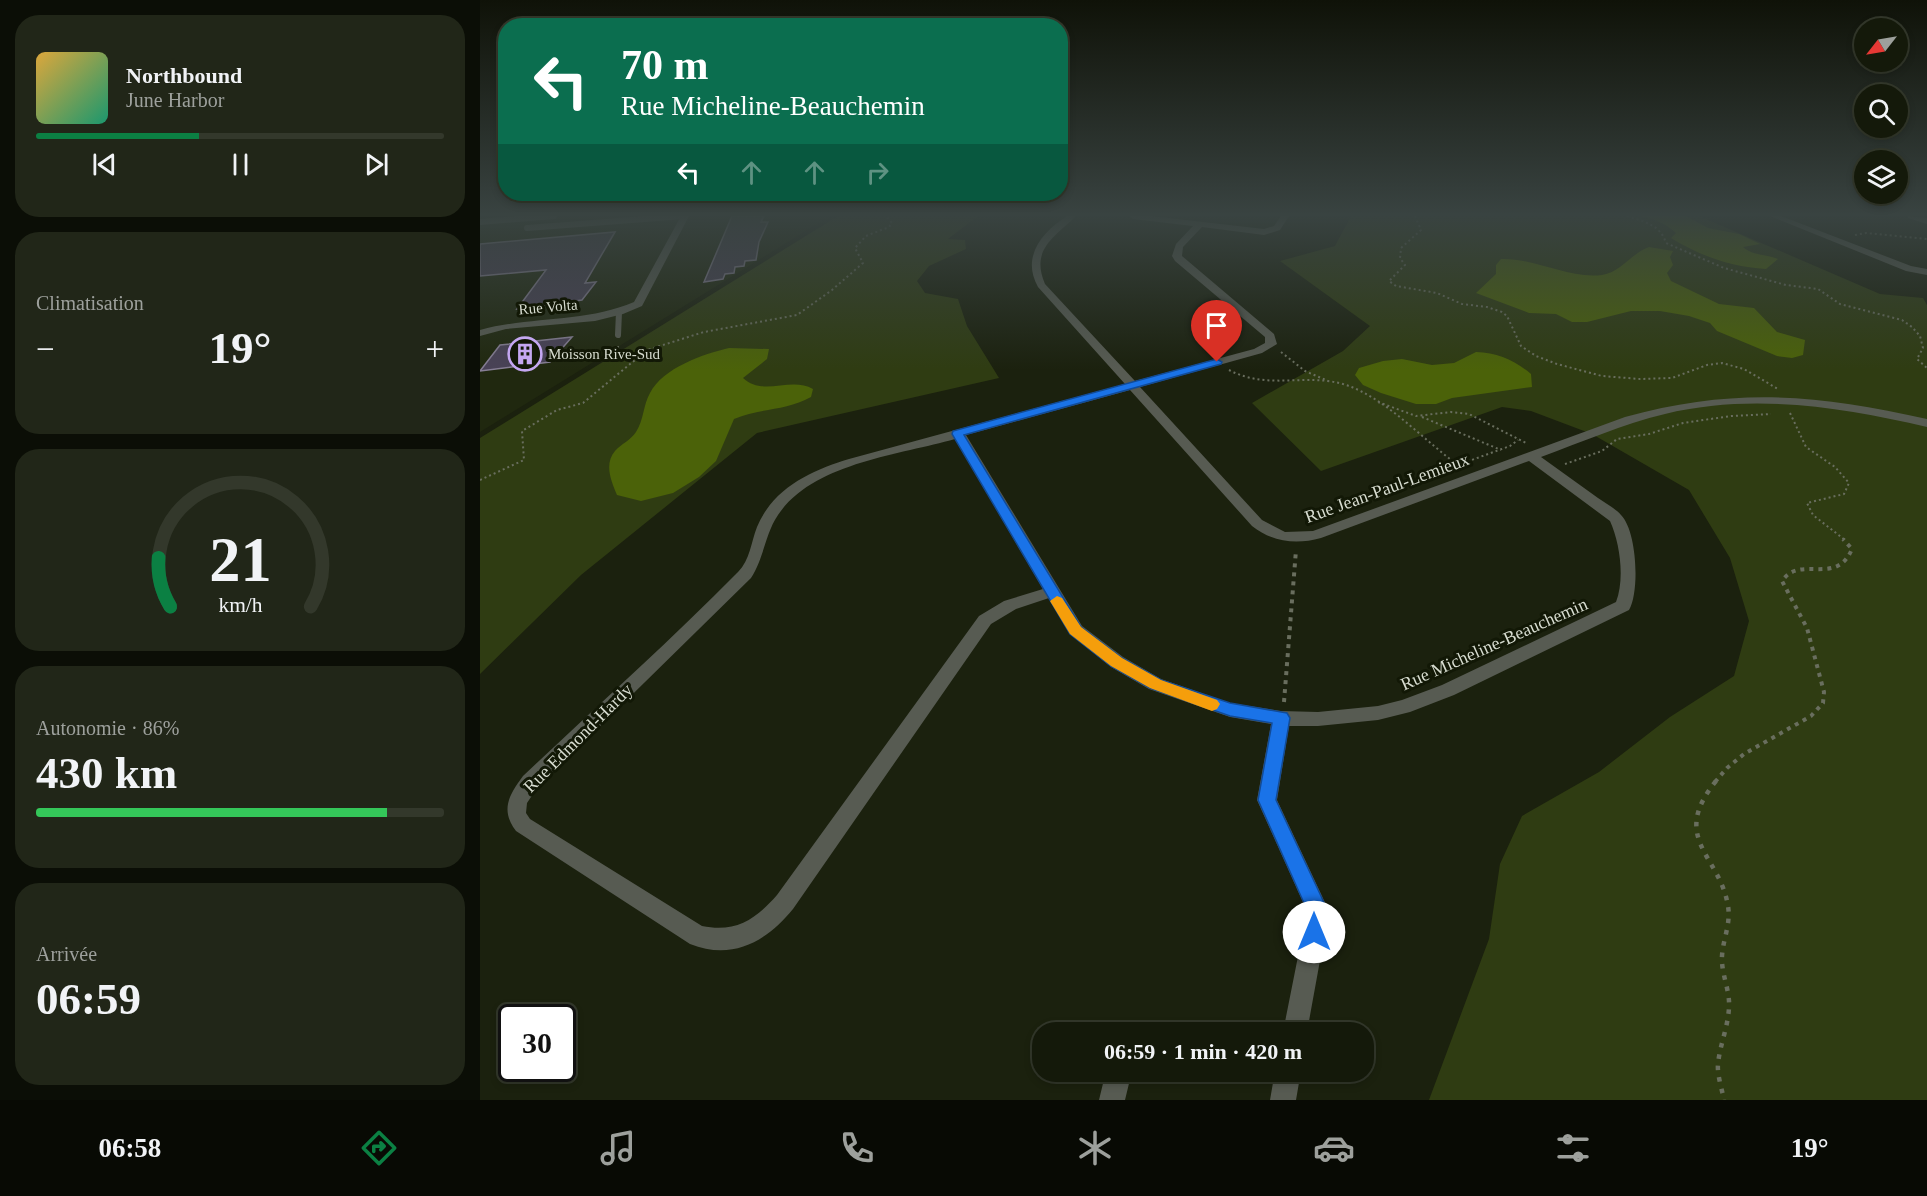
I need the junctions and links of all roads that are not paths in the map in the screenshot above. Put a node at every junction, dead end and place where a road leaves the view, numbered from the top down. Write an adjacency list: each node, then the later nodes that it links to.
1 (657, 267): 6 (street)
2 (1035, 267): 9 (street, Rue Jean-Paul-Lemieux)
3 (1187, 267): 9 (street, Rue Edmond-Hardy)
4 (1905, 267): 5 (street)
5 (1927, 272)
6 (619, 312): 7 (street, Rue Volta); 8 (lane)
7 (480, 333)
8 (618, 335)
9 (1133, 385): 11 (street, Rue Edmond-Hardy); 12 (street, Rue Jean-Paul-Lemieux)
10 (1927, 423): 12 (street, Rue Jean-Paul-Lemieux)
11 (958, 434): 13 (street, Rue Micheline-Beauchemin); 13 (street, Rue Edmond-Hardy)
12 (1532, 451): 14 (street, Rue Micheline-Beauchemin)
13 (1051, 592): 14 (street, Rue Micheline-Beauchemin)
14 (1281, 718): 15 (street)
15 (1297, 1022)
16 (1116, 1082): 18 (street)
17 (1286, 1082): 19 (street)
18 (1112, 1100)
19 (1282, 1100)

